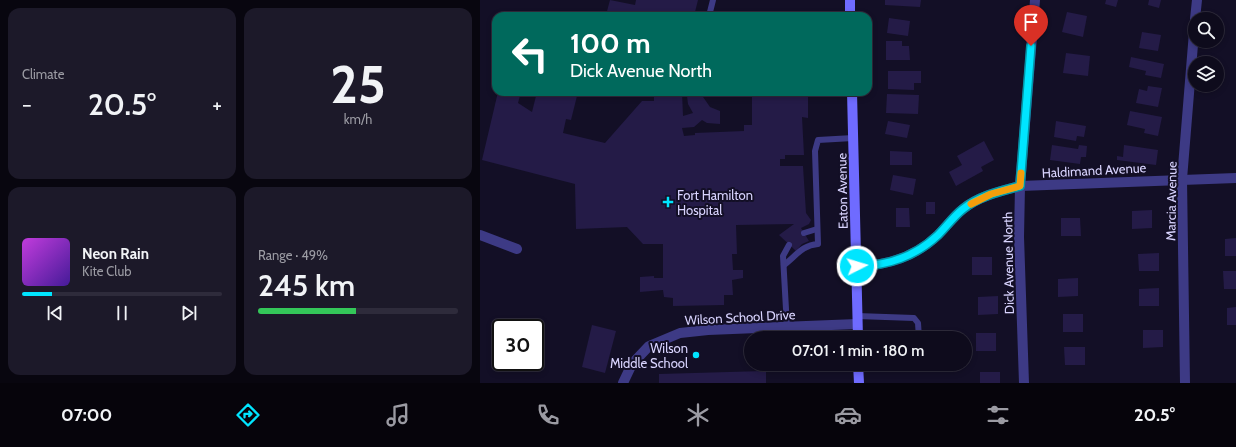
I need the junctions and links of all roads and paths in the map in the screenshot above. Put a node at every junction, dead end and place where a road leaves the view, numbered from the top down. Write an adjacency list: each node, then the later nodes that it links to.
1 (713, 0): 5 (lane)
2 (850, 0): 6 (main road)
3 (1035, 0): 13 (street, Dick Avenue North)
4 (1197, 0): 7 (street, Marcia Avenue)
5 (710, 12)
6 (850, 12)
7 (1196, 12)
8 (1193, 48): 12 (street, Marcia Avenue)
9 (852, 96): 10 (main road, Eaton Avenue)
10 (854, 138): 14 (lane); 20 (main road, Eaton Avenue)
11 (1236, 178): 12 (street, Haldimand Avenue)
12 (1182, 179): 13 (street, Haldimand Avenue); 29 (street, Marcia Avenue)
13 (1020, 186): 20 (street, Haldimand Avenue); 28 (street, Dick Avenue North)
14 (818, 230): 15 (lane); 19 (lane)
15 (804, 232)
16 (480, 235): 18 (street)
17 (789, 244): 19 (lane)
18 (517, 248)
19 (784, 265): 22 (lane)
20 (857, 266): 21 (main road, Eaton Avenue)
21 (857, 320): 22 (street, Wilson School Drive); 23 (main road, Eaton Avenue); 24 (lane)
22 (787, 327): 26 (street, Wilson School Drive)
23 (858, 331)
24 (919, 331)
25 (858, 371): 27 (main road)
26 (623, 383)
27 (859, 383)
28 (1024, 383)
29 (1185, 383)

